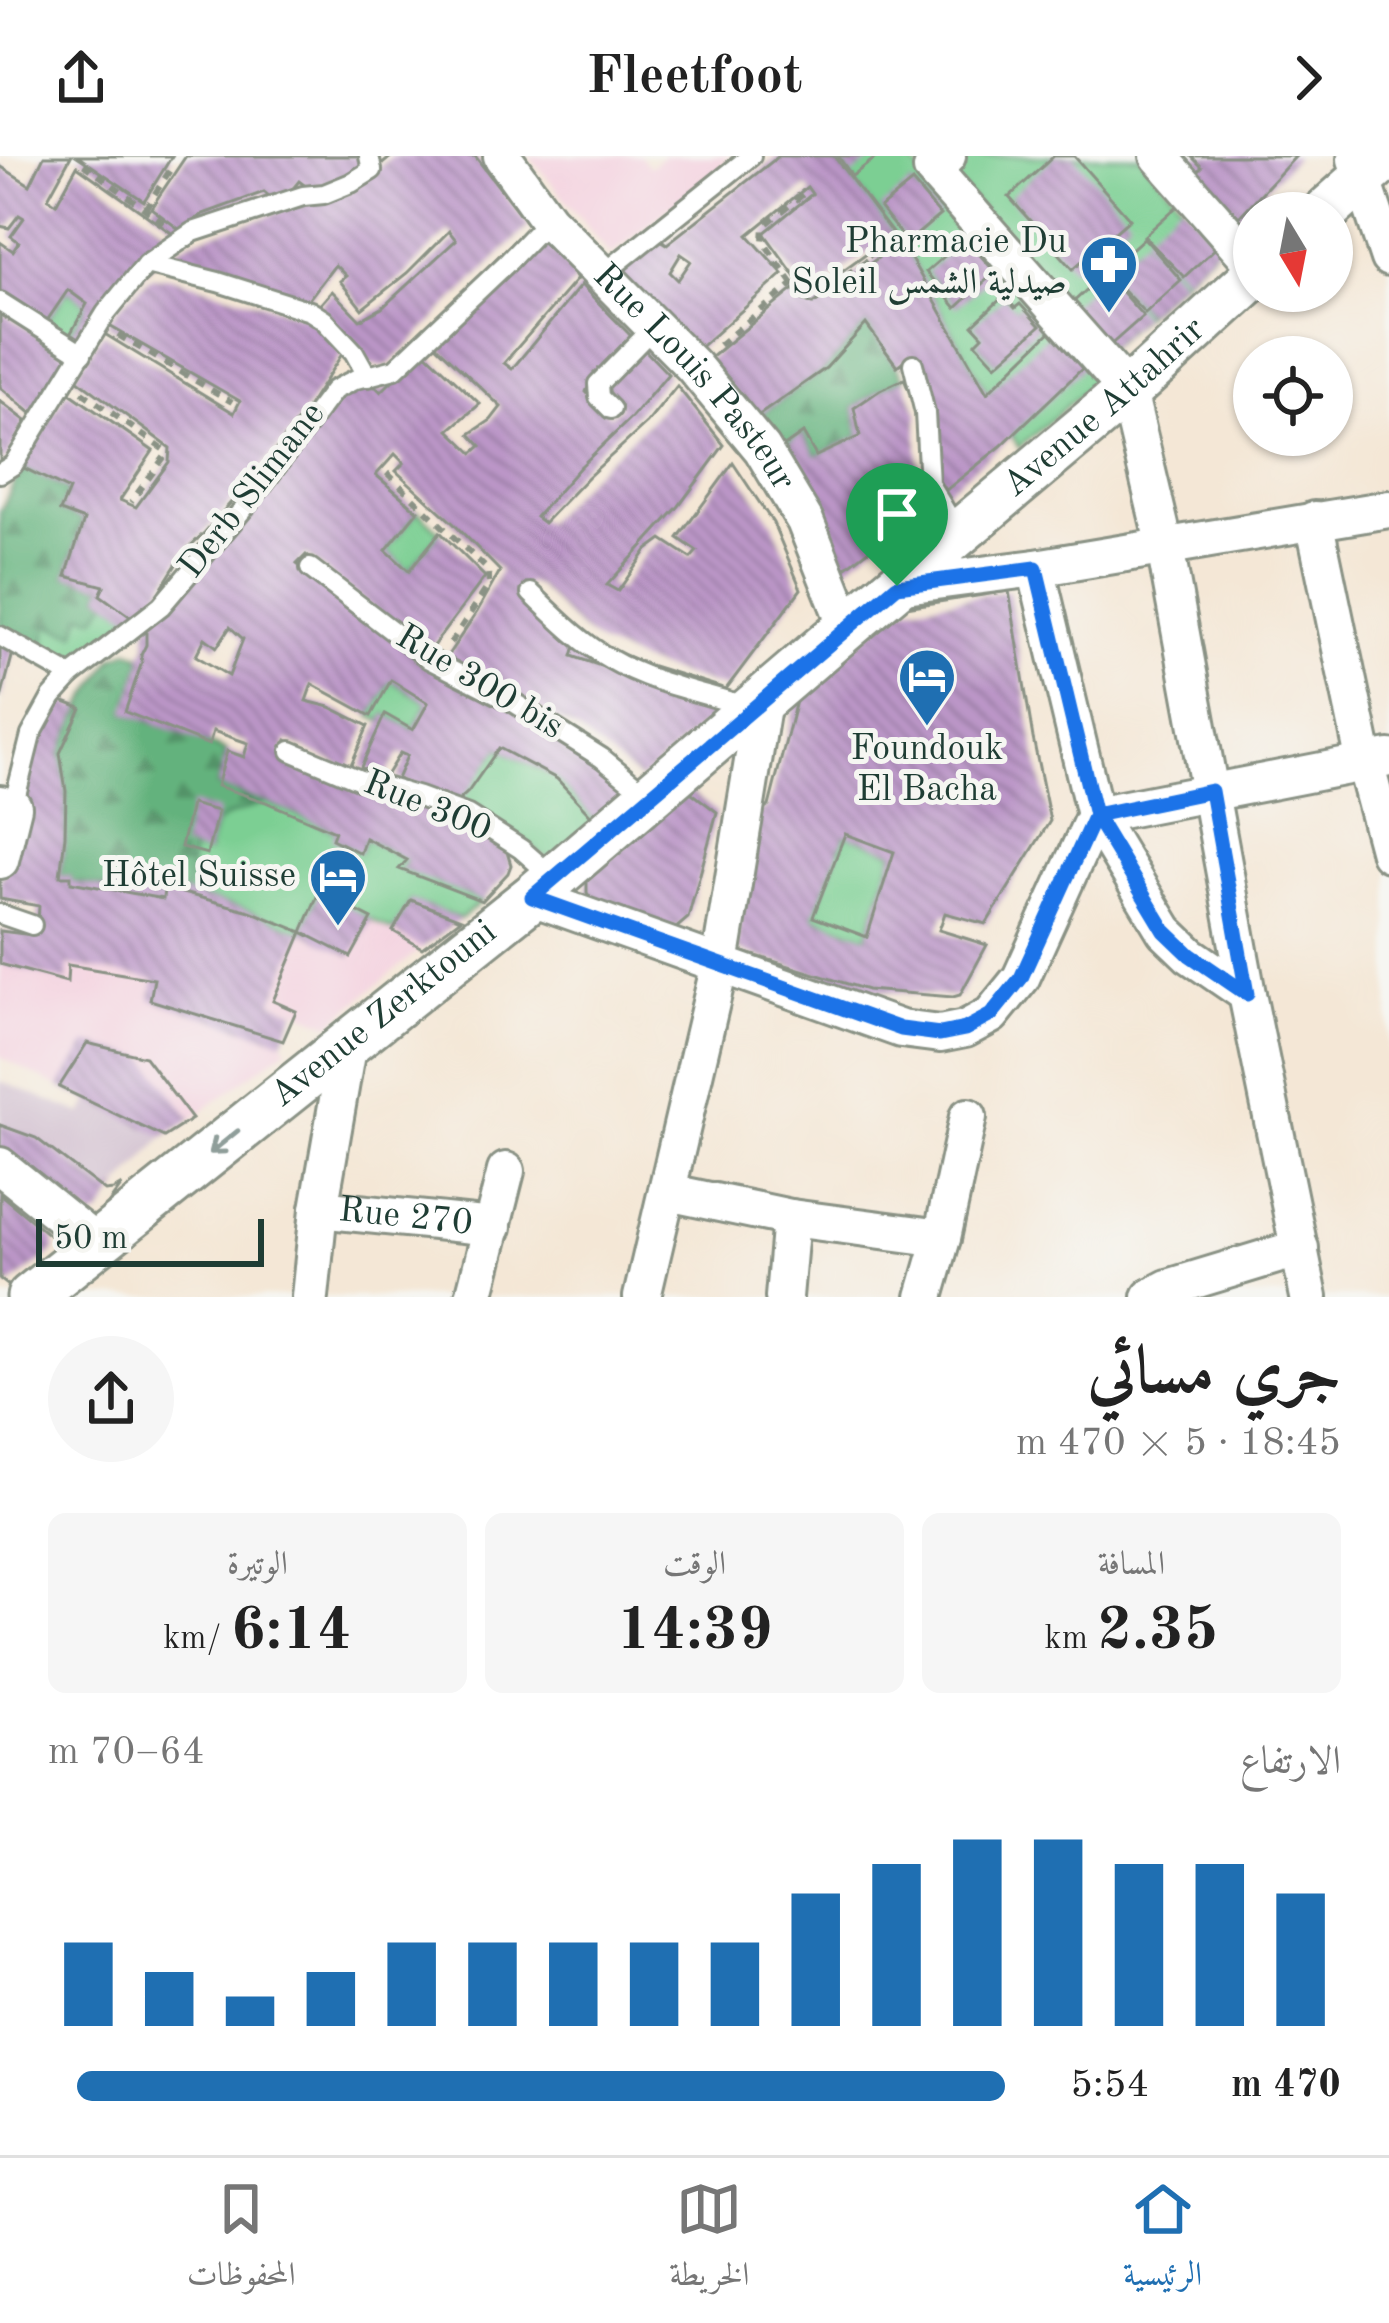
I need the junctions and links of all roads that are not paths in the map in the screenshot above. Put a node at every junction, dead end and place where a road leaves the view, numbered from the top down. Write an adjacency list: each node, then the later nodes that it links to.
1 (369, 156): 11 (lane)
2 (502, 156): 8 (street, Rue Louis Pasteur)
3 (751, 156): 12 (lane)
4 (947, 156): 19 (street)
5 (1159, 156): 9 (street)
6 (1368, 164): 7 (street); 10 (street)
7 (1343, 192)
8 (548, 220): 12 (street, Rue Louis Pasteur); 18 (lane, Derb Slimane)
9 (1233, 240)
10 (1389, 258)
11 (146, 264): 16 (lane); 18 (lane)
12 (602, 275): 15 (street, Rue Louis Pasteur)
13 (1233, 295): 19 (street, Avenue Attahrir)
14 (0, 302): 16 (lane)
15 (654, 327): 20 (lane); 30 (street, Rue Louis Pasteur)
16 (82, 354): 21 (lane)
17 (913, 364): 24 (lane)
18 (368, 376): 32 (lane, Derb Slimane)
19 (1128, 391): 24 (street, Avenue Attahrir); 25 (street)
20 (611, 409)
21 (4, 473)
22 (1389, 509): 23 (street)
23 (1314, 520): 25 (street); 35 (street)
24 (959, 533): 28 (street, Avenue Attahrir)
25 (1166, 547): 27 (street); 36 (street)
26 (310, 568): 37 (lane, Rue 300 bis)
27 (1036, 568): 28 (street); 39 (street)
28 (897, 586): 30 (street, Avenue Zerktouni)
29 (531, 592): 33 (lane)
30 (847, 627): 33 (street, Avenue Zerktouni)
31 (0, 635): 32 (lane)
32 (71, 676): 38 (lane, Derb Slimane)
33 (758, 704): 37 (street, Avenue Zerktouni); 45 (street)
34 (291, 751): 42 (lane, Rue 300)
35 (1377, 761): 36 (street); 40 (street)
36 (1211, 791): 39 (street); 46 (street)
37 (650, 797): 42 (street, Avenue Zerktouni)
38 (6, 805): 41 (street)
39 (1095, 815): 45 (street); 46 (street)
40 (1389, 853)
41 (0, 860)
42 (543, 888): 45 (street); 47 (street, Avenue Zerktouni)
43 (0, 914): 44 (lane)
44 (32, 925)
45 (720, 964): 51 (street)
46 (1247, 994): 57 (street)
47 (348, 1042): 52 (street); 56 (street, Avenue Zerktouni, one-way to 56)
48 (968, 1117): 55 (street)
49 (0, 1166): 56 (street)
50 (506, 1171): 54 (street)
51 (667, 1192): 53 (street); 61 (street)
52 (319, 1209): 54 (street, Rue 270); 59 (street)
53 (790, 1218): 55 (street); 62 (street)
54 (493, 1227): 60 (street)
55 (942, 1238): 63 (street)
56 (97, 1244): 58 (street, Avenue Zerktouni)
57 (1300, 1248): 64 (street); 65 (street)
58 (30, 1297)
59 (310, 1297)
60 (474, 1297)
61 (642, 1297)
62 (784, 1297)
63 (926, 1297)
64 (1151, 1297)
65 (1309, 1297)

